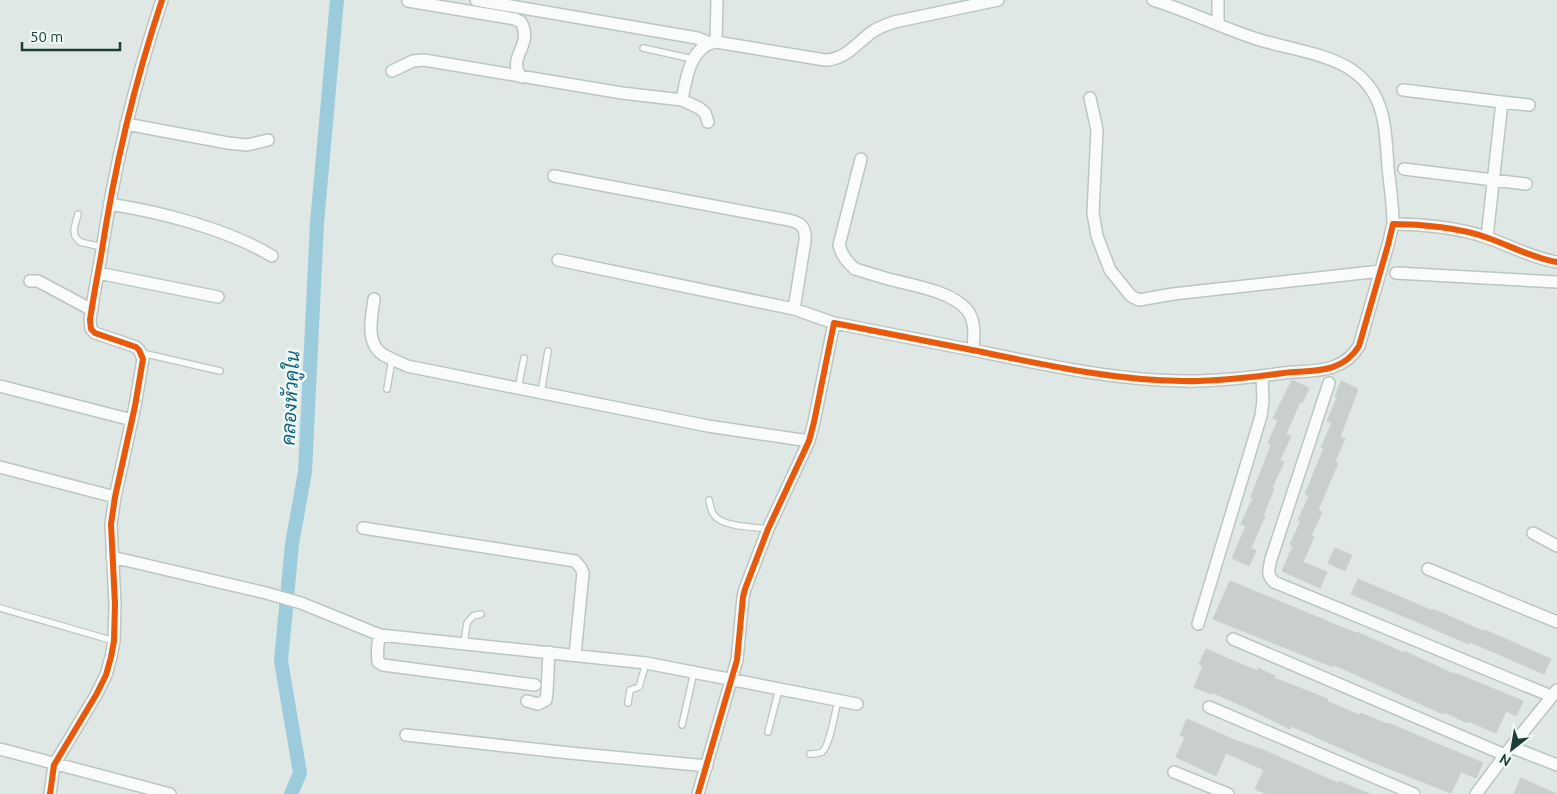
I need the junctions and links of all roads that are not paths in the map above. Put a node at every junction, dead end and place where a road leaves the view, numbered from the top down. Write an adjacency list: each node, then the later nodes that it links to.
1 (162, 0): 22 (street)
2 (476, 0): 11 (street)
3 (717, 0): 11 (street)
4 (998, 0): 8 (street)
5 (1153, 0): 10 (street)
6 (1218, 0): 10 (street)
7 (408, 1): 15 (street)
8 (974, 2): 9 (street)
9 (951, 5): 11 (street)
10 (1218, 24): 31 (street)
11 (713, 42): 13 (street)
12 (643, 48): 13 (lane)
13 (693, 59): 18 (street)
14 (392, 72): 15 (street)
15 (521, 77): 18 (street)
16 (1403, 90): 19 (street)
17 (1090, 98): 37 (street)
18 (682, 100): 21 (street)
19 (1502, 102): 20 (street); 27 (street)
20 (1529, 105)
21 (708, 122)
22 (126, 124): 23 (street); 29 (street)
23 (268, 140)
24 (861, 159): 47 (street)
25 (1404, 169): 27 (street)
26 (554, 176): 44 (street)
27 (1494, 180): 28 (street); 32 (street)
28 (1526, 184)
29 (109, 204): 33 (street); 34 (street)
30 (78, 214): 33 (lane)
31 (1393, 224): 32 (street); 37 (street)
32 (1487, 237): 36 (street)
33 (102, 247): 38 (street)
34 (272, 256)
35 (558, 260): 44 (street)
36 (1557, 262)
37 (1380, 271): 53 (street)
38 (98, 273): 42 (street); 45 (street)
39 (1396, 273): 41 (street)
40 (30, 281): 45 (street)
41 (1557, 282)
42 (218, 297)
43 (374, 299): 51 (street)
44 (794, 309): 46 (street)
45 (92, 310): 49 (street)
46 (834, 323): 47 (street); 60 (street)
47 (973, 350): 53 (street)
48 (548, 351): 58 (lane)
49 (141, 353): 52 (lane); 59 (street)
50 (524, 358): 57 (lane)
51 (392, 359): 56 (lane); 57 (street)
52 (220, 371)
53 (1262, 376): 73 (street)
54 (1329, 383): 85 (street)
55 (0, 386): 59 (street)
56 (387, 389)
57 (518, 389): 58 (street)
58 (541, 393): 60 (street)
59 (132, 420): 62 (street)
60 (809, 441): 65 (street)
61 (0, 467): 62 (street)
62 (115, 497): 68 (street)
63 (709, 500): 65 (lane)
64 (363, 528): 79 (street)
65 (768, 529): 82 (street)
66 (1533, 533): 67 (street)
67 (1557, 546)
68 (112, 557): 74 (street); 76 (street)
69 (1428, 569): 72 (street)
70 (0, 608): 76 (lane)
71 (481, 614): 77 (lane)
72 (1557, 622)
73 (1198, 624)
74 (380, 635): 77 (street); 83 (street)
75 (1233, 639): 95 (street)
76 (114, 641): 97 (street)
77 (464, 643): 78 (street)
78 (549, 652): 79 (street); 86 (street)
79 (576, 655): 80 (street)
80 (646, 663): 81 (street); 88 (lane)
81 (694, 672): 82 (street); 91 (lane)
82 (731, 679): 84 (street); 99 (street)
83 (535, 685)
84 (779, 689): 87 (street); 92 (lane)
85 (1554, 693): 95 (street)
86 (527, 701)
87 (838, 701): 89 (street); 96 (lane)
88 (628, 703)
89 (857, 704)
90 (1209, 707): 105 (street)
91 (682, 725)
92 (768, 732)
93 (406, 735): 99 (street)
94 (0, 749): 97 (street)
95 (1508, 751): 98 (street); 106 (street)
96 (810, 754)
97 (54, 764): 101 (street); 102 (street)
98 (1557, 765)
99 (707, 766): 103 (street)
100 (1174, 772): 104 (street)
101 (50, 794)
102 (170, 794)
103 (698, 794)
104 (1228, 794)
105 (1414, 794)
106 (1476, 794)

